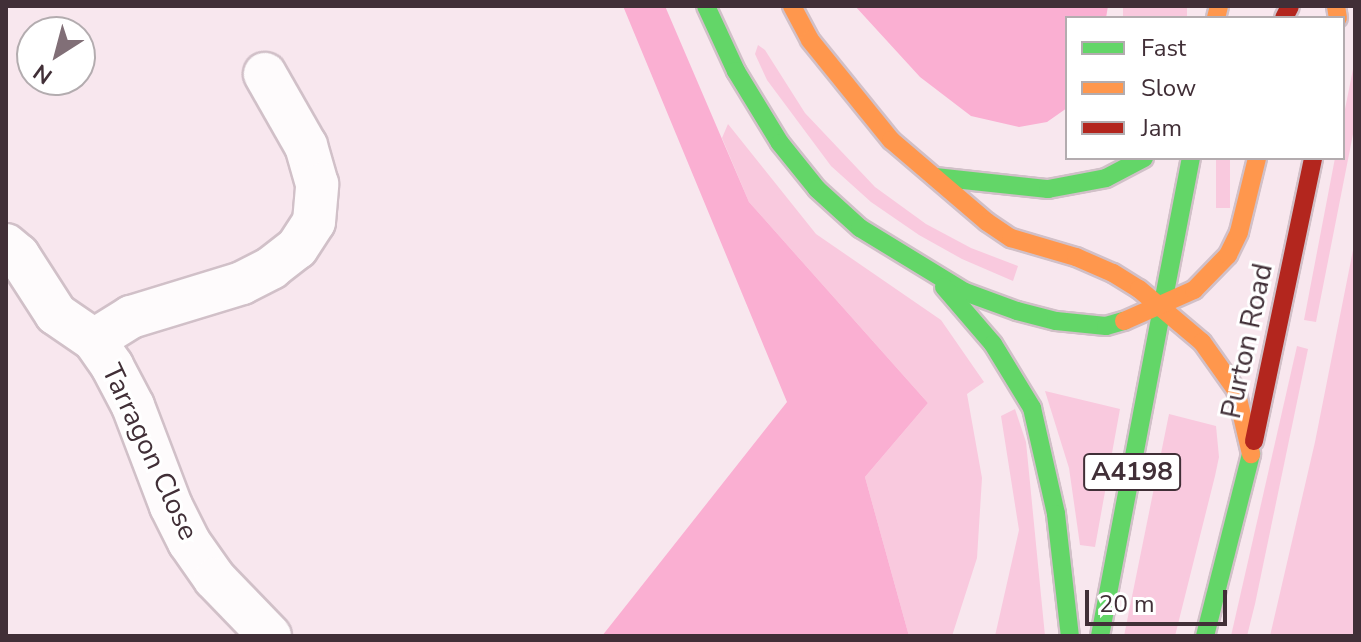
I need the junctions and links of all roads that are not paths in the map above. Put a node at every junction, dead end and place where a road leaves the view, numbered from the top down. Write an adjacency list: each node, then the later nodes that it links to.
1 (706, 6): 10 (main road, Purton Road)
2 (792, 6): 8 (main road, Purton Road)
3 (265, 74): 12 (street, Tarragon Close)
4 (1140, 160): 8 (main road)
5 (1191, 160): 11 (main road)
6 (1257, 160): 11 (main road, Purton Road)
7 (1313, 160): 13 (main road, Purton Road)
8 (935, 177): 11 (main road, Purton Road)
9 (6, 245): 12 (street, Tarragon Close)
10 (930, 273): 11 (main road, Purton Road); 15 (main road, Purton Road)
11 (1162, 308): 13 (main road, Purton Road); 16 (main road, A4198)
12 (94, 340): 14 (street, Tarragon Close)
13 (1251, 454): 17 (main road)
14 (270, 636)
15 (1070, 636)
16 (1100, 636)
17 (1205, 636)

